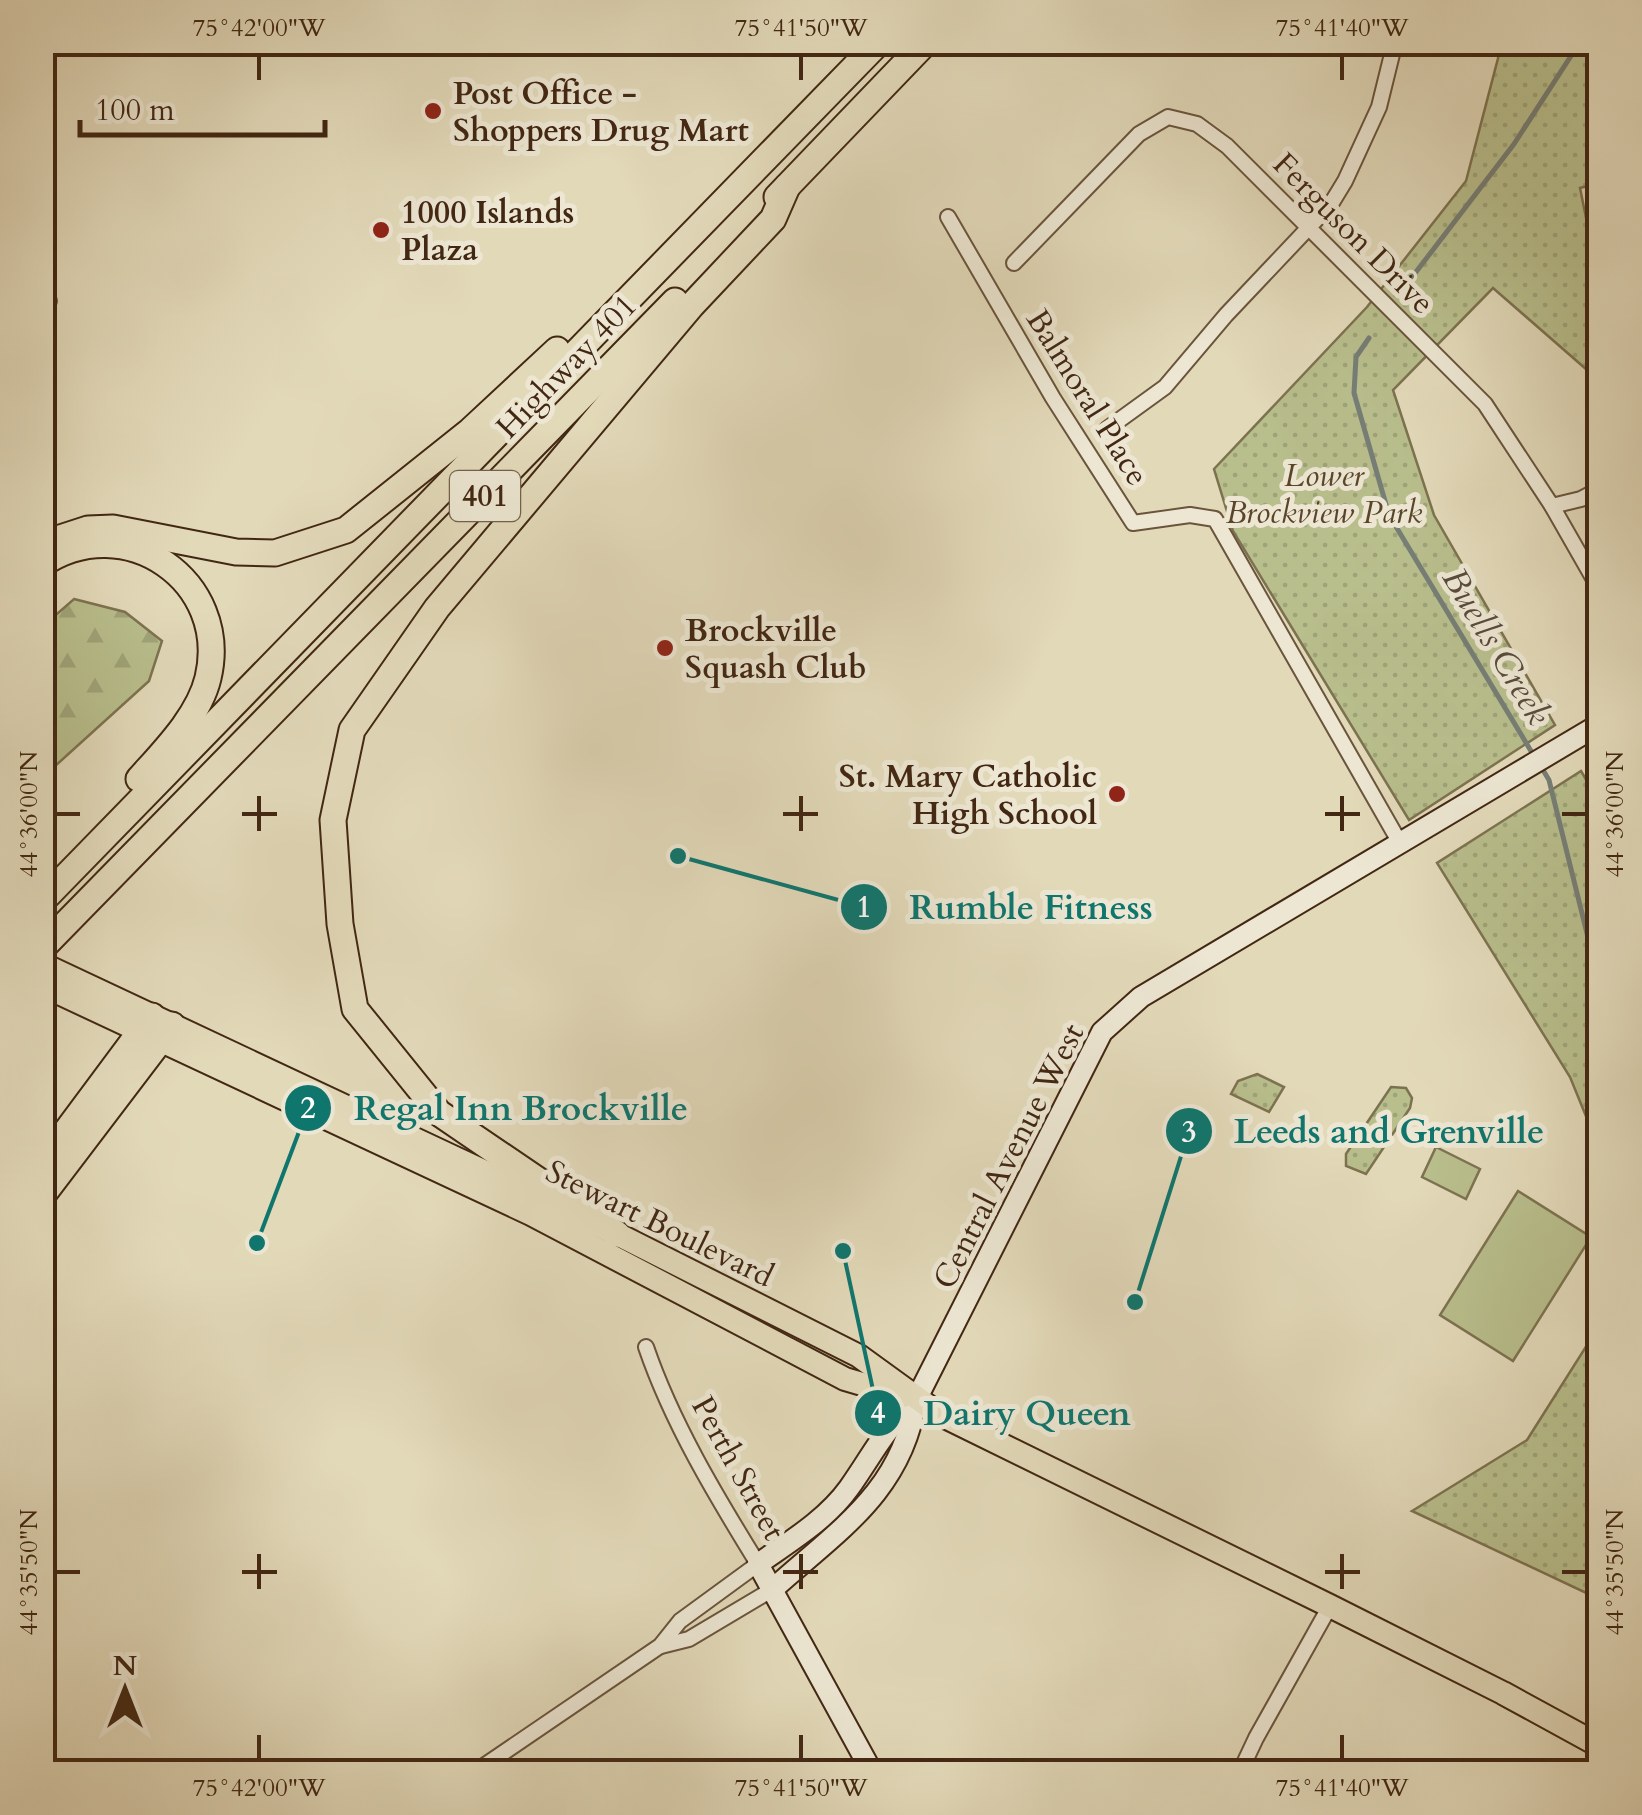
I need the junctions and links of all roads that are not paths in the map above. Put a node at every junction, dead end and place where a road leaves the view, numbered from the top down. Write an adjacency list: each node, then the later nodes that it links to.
1 (879, 42): 8 (highway, Highway 401 / 401)
2 (926, 42): 4 (highway, Highway 401 / 401)
3 (1395, 42): 6 (street)
4 (787, 187): 19 (highway, Highway 401 / 401); 26 (highway)
5 (948, 217): 16 (street, Balmoral Place)
6 (1311, 228): 7 (street, Ferguson Drive); 9 (street); 11 (street, Ferguson Drive)
7 (1014, 263)
8 (662, 266): 12 (highway); 18 (highway, Highway 401 / 401)
9 (1107, 429)
10 (1600, 489): 11 (street)
11 (1552, 506): 14 (street, Ferguson Drive)
12 (42, 544)
13 (42, 564): 17 (highway)
14 (1600, 590)
15 (1600, 724): 16 (street, Central Avenue West)
16 (1400, 843): 28 (street, Central Avenue West)
17 (42, 884)
18 (42, 901)
19 (42, 948)
20 (42, 964): 22 (main road, Stewart Boulevard)
21 (42, 985): 22 (main road, Stewart Boulevard)
22 (84, 994): 23 (main road, Stewart Boulevard)
23 (157, 1028): 24 (highway); 25 (highway); 26 (main road, Stewart Boulevard); 28 (main road, Stewart Boulevard)
24 (42, 1164)
25 (42, 1196)
26 (617, 1234): 28 (main road, Stewart Boulevard)
27 (646, 1347): 29 (street, Perth Street)
28 (916, 1400): 29 (street, Central Avenue West); 30 (street, Central Avenue West); 31 (main road, Stewart Boulevard)
29 (758, 1564): 30 (street, Perth Street); 32 (street, Central Avenue West)
30 (773, 1589): 32 (street, Central Avenue West); 35 (street, Perth Street)
31 (1330, 1606): 33 (main road, Stewart Boulevard); 36 (street)
32 (660, 1646): 34 (street, Central Avenue West)
33 (1600, 1746)
34 (475, 1772)
35 (872, 1772)
36 (1240, 1772)

